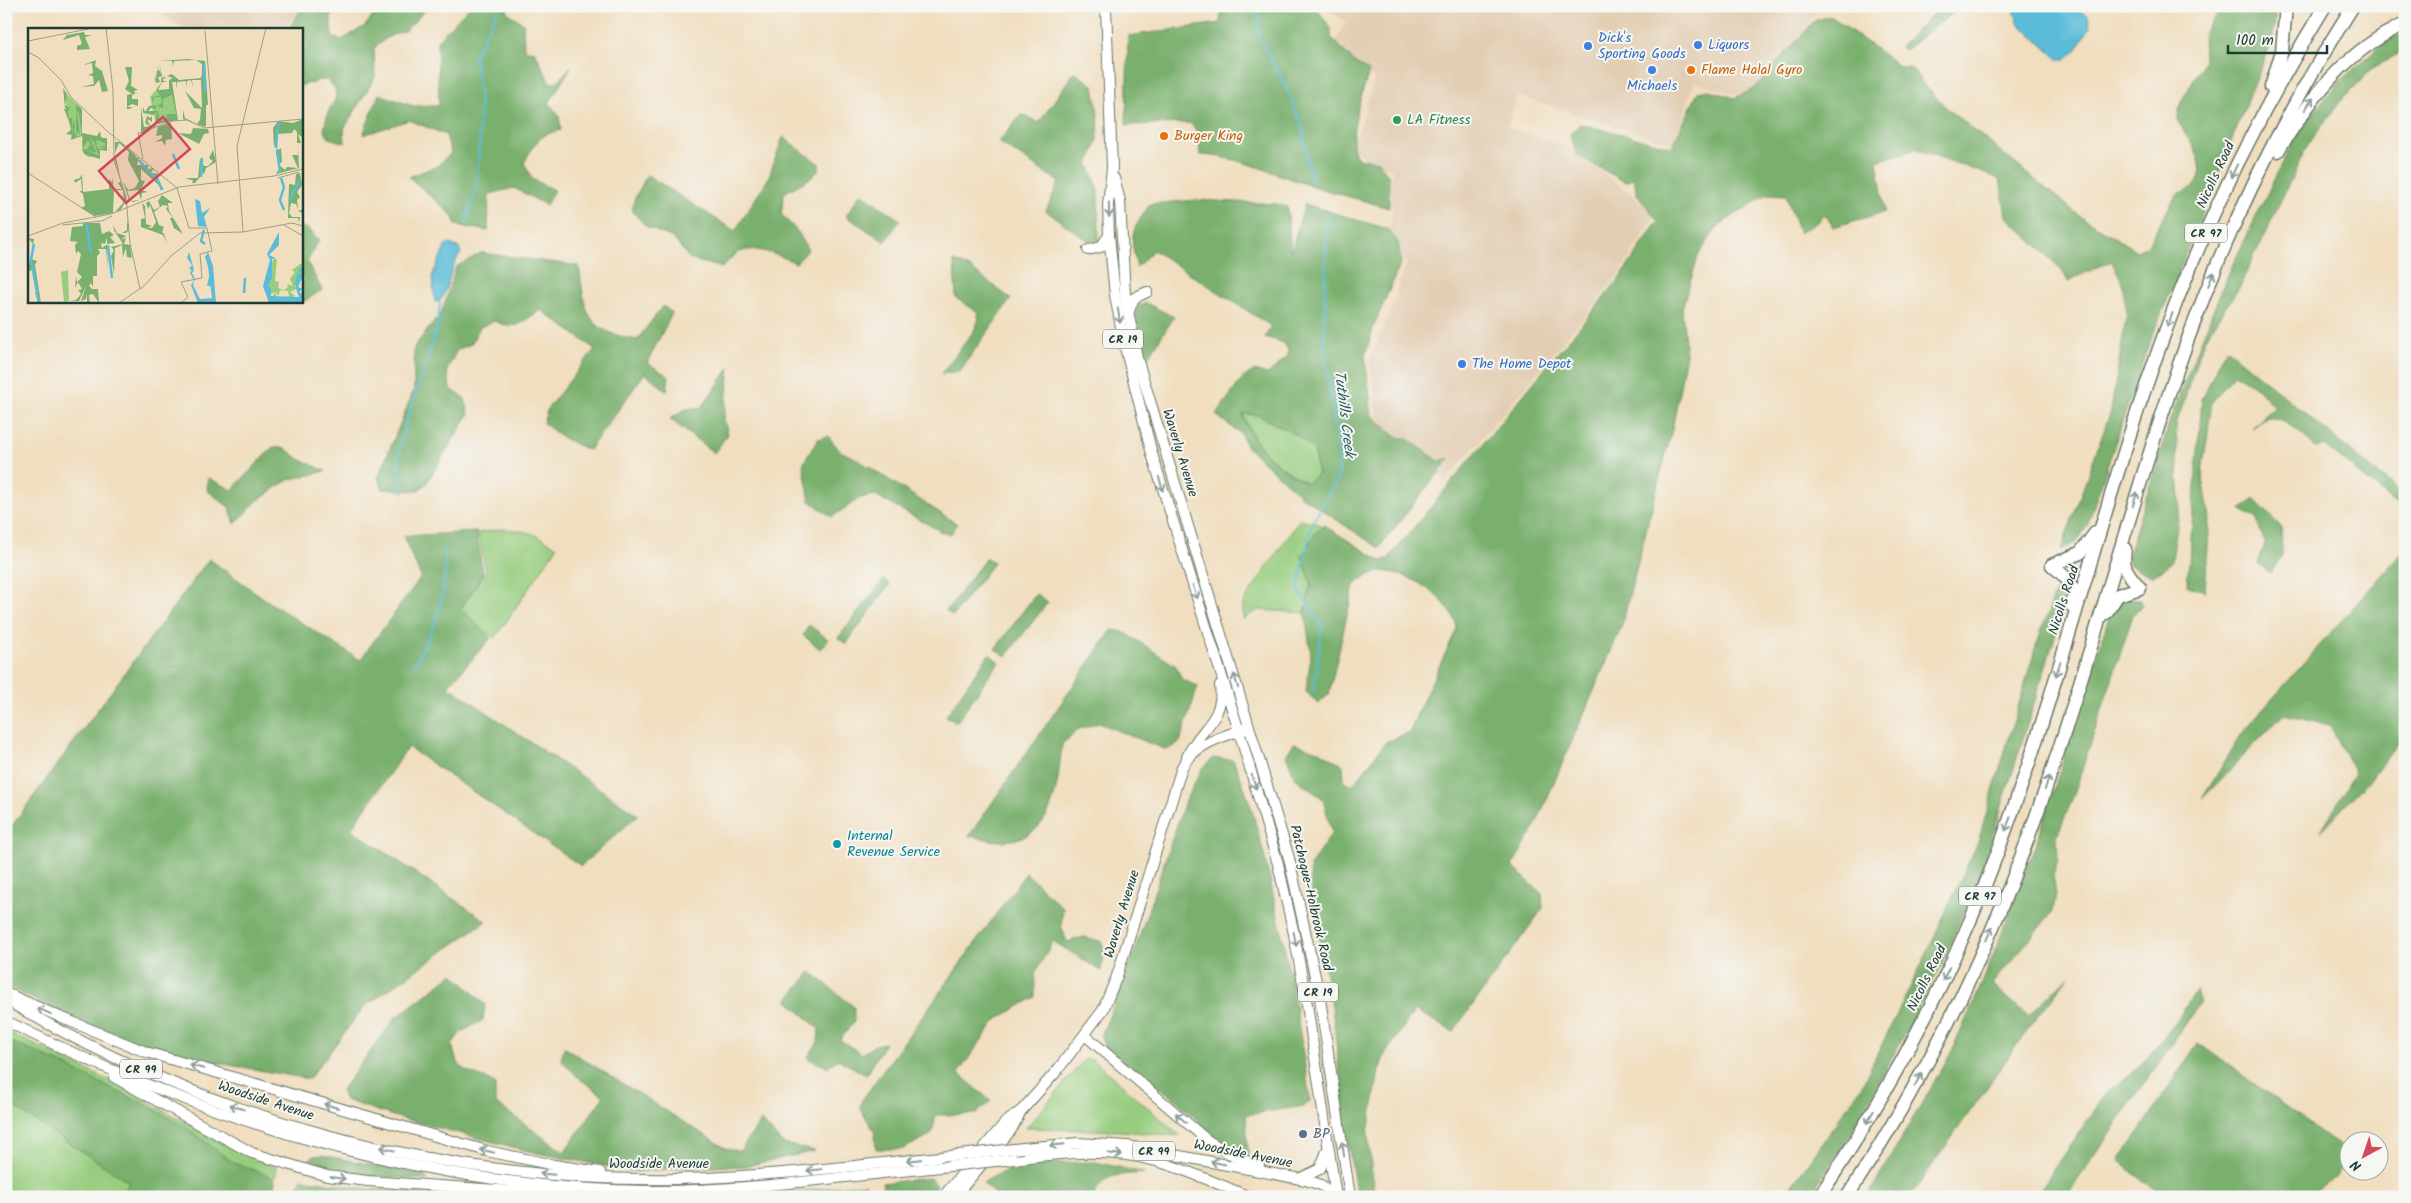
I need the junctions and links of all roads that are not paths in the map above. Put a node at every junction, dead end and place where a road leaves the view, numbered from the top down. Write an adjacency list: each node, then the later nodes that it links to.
1 (1106, 6): 7 (main road, Waverly Avenue / CR 19)
2 (2286, 6): 6 (highway)
3 (2325, 6): 6 (highway, Nicolls Road / CR 97)
4 (2353, 6): 8 (highway, CR 97)
5 (2405, 24): 8 (highway, one-way to 5)
6 (2250, 140): 13 (highway, Nicolls Road / CR 97, one-way to 13)
7 (1112, 168): 9 (main road, Waverly Avenue / CR 19, one-way to 9); 12 (main road, Waverly Avenue / CR 19)
8 (2244, 203): 14 (highway, CR 97, one-way to 8)
9 (1110, 235): 10 (main road); 17 (main road, Waverly Avenue / CR 19, one-way to 17)
10 (1088, 250)
11 (1147, 292): 12 (main road)
12 (1128, 314): 18 (main road, Waverly Avenue / CR 19, one-way to 12)
13 (2108, 507): 15 (highway, Nicolls Road / CR 97); 15 (highway)
14 (2127, 526): 16 (highway, CR 97); 16 (highway)
15 (2066, 641): 43 (highway, Nicolls Road / CR 97, one-way to 43)
16 (2091, 642): 44 (highway, CR 97, one-way to 16)
17 (1216, 660): 19 (main road, Waverly Avenue / CR 19); 20 (main road)
18 (1251, 727): 19 (main road, Waverly Avenue); 42 (main road, Patchogue-Holbrook Road / CR 19, one-way to 18)
19 (1239, 731): 20 (main road, Waverly Avenue); 29 (main road, Patchogue-Holbrook Road / CR 19, one-way to 29)
20 (1185, 763): 24 (main road, Waverly Avenue)
21 (6, 993): 33 (main road, one-way to 21)
22 (6, 1000): 27 (main road, Woodside Avenue / CR 99, one-way to 22)
23 (6, 1022): 25 (main road, Woodside Avenue / CR 99)
24 (1086, 1036): 26 (main road, Waverly Avenue); 32 (main road, one-way to 24)
25 (79, 1057): 27 (main road, Woodside Avenue / CR 99); 35 (main road, one-way to 35)
26 (1022, 1110): 39 (main road, Waverly Avenue); 40 (main road, Waverly Avenue)
27 (282, 1127): 28 (main road, Woodside Avenue / CR 99)
28 (320, 1138): 33 (main road, Woodside Avenue / CR 99, one-way to 28); 35 (main road, Woodside Avenue / CR 99)
29 (1328, 1146): 34 (main road); 37 (main road, Patchogue-Holbrook Road / CR 19)
30 (879, 1168): 31 (main road, Woodside Avenue / CR 99); 32 (main road, Woodside Avenue / CR 99, one-way to 30, bridge); 41 (main road, Woodside Avenue / CR 99, one-way to 41, bridge)
31 (864, 1170): 33 (main road, Woodside Avenue / CR 99, one-way to 33); 36 (main road, Woodside Avenue / CR 99)
32 (1283, 1176): 34 (main road, Woodside Avenue / CR 99)
33 (638, 1179)
34 (1300, 1179): 37 (main road, Woodside Avenue / CR 99)
35 (592, 1189): 36 (main road, Woodside Avenue / CR 99)
36 (628, 1190): 38 (main road)
37 (1336, 1196)
38 (666, 1197)
39 (943, 1197)
40 (954, 1197)
41 (1249, 1197)
42 (1350, 1197)
43 (1820, 1197)
44 (1847, 1197)

